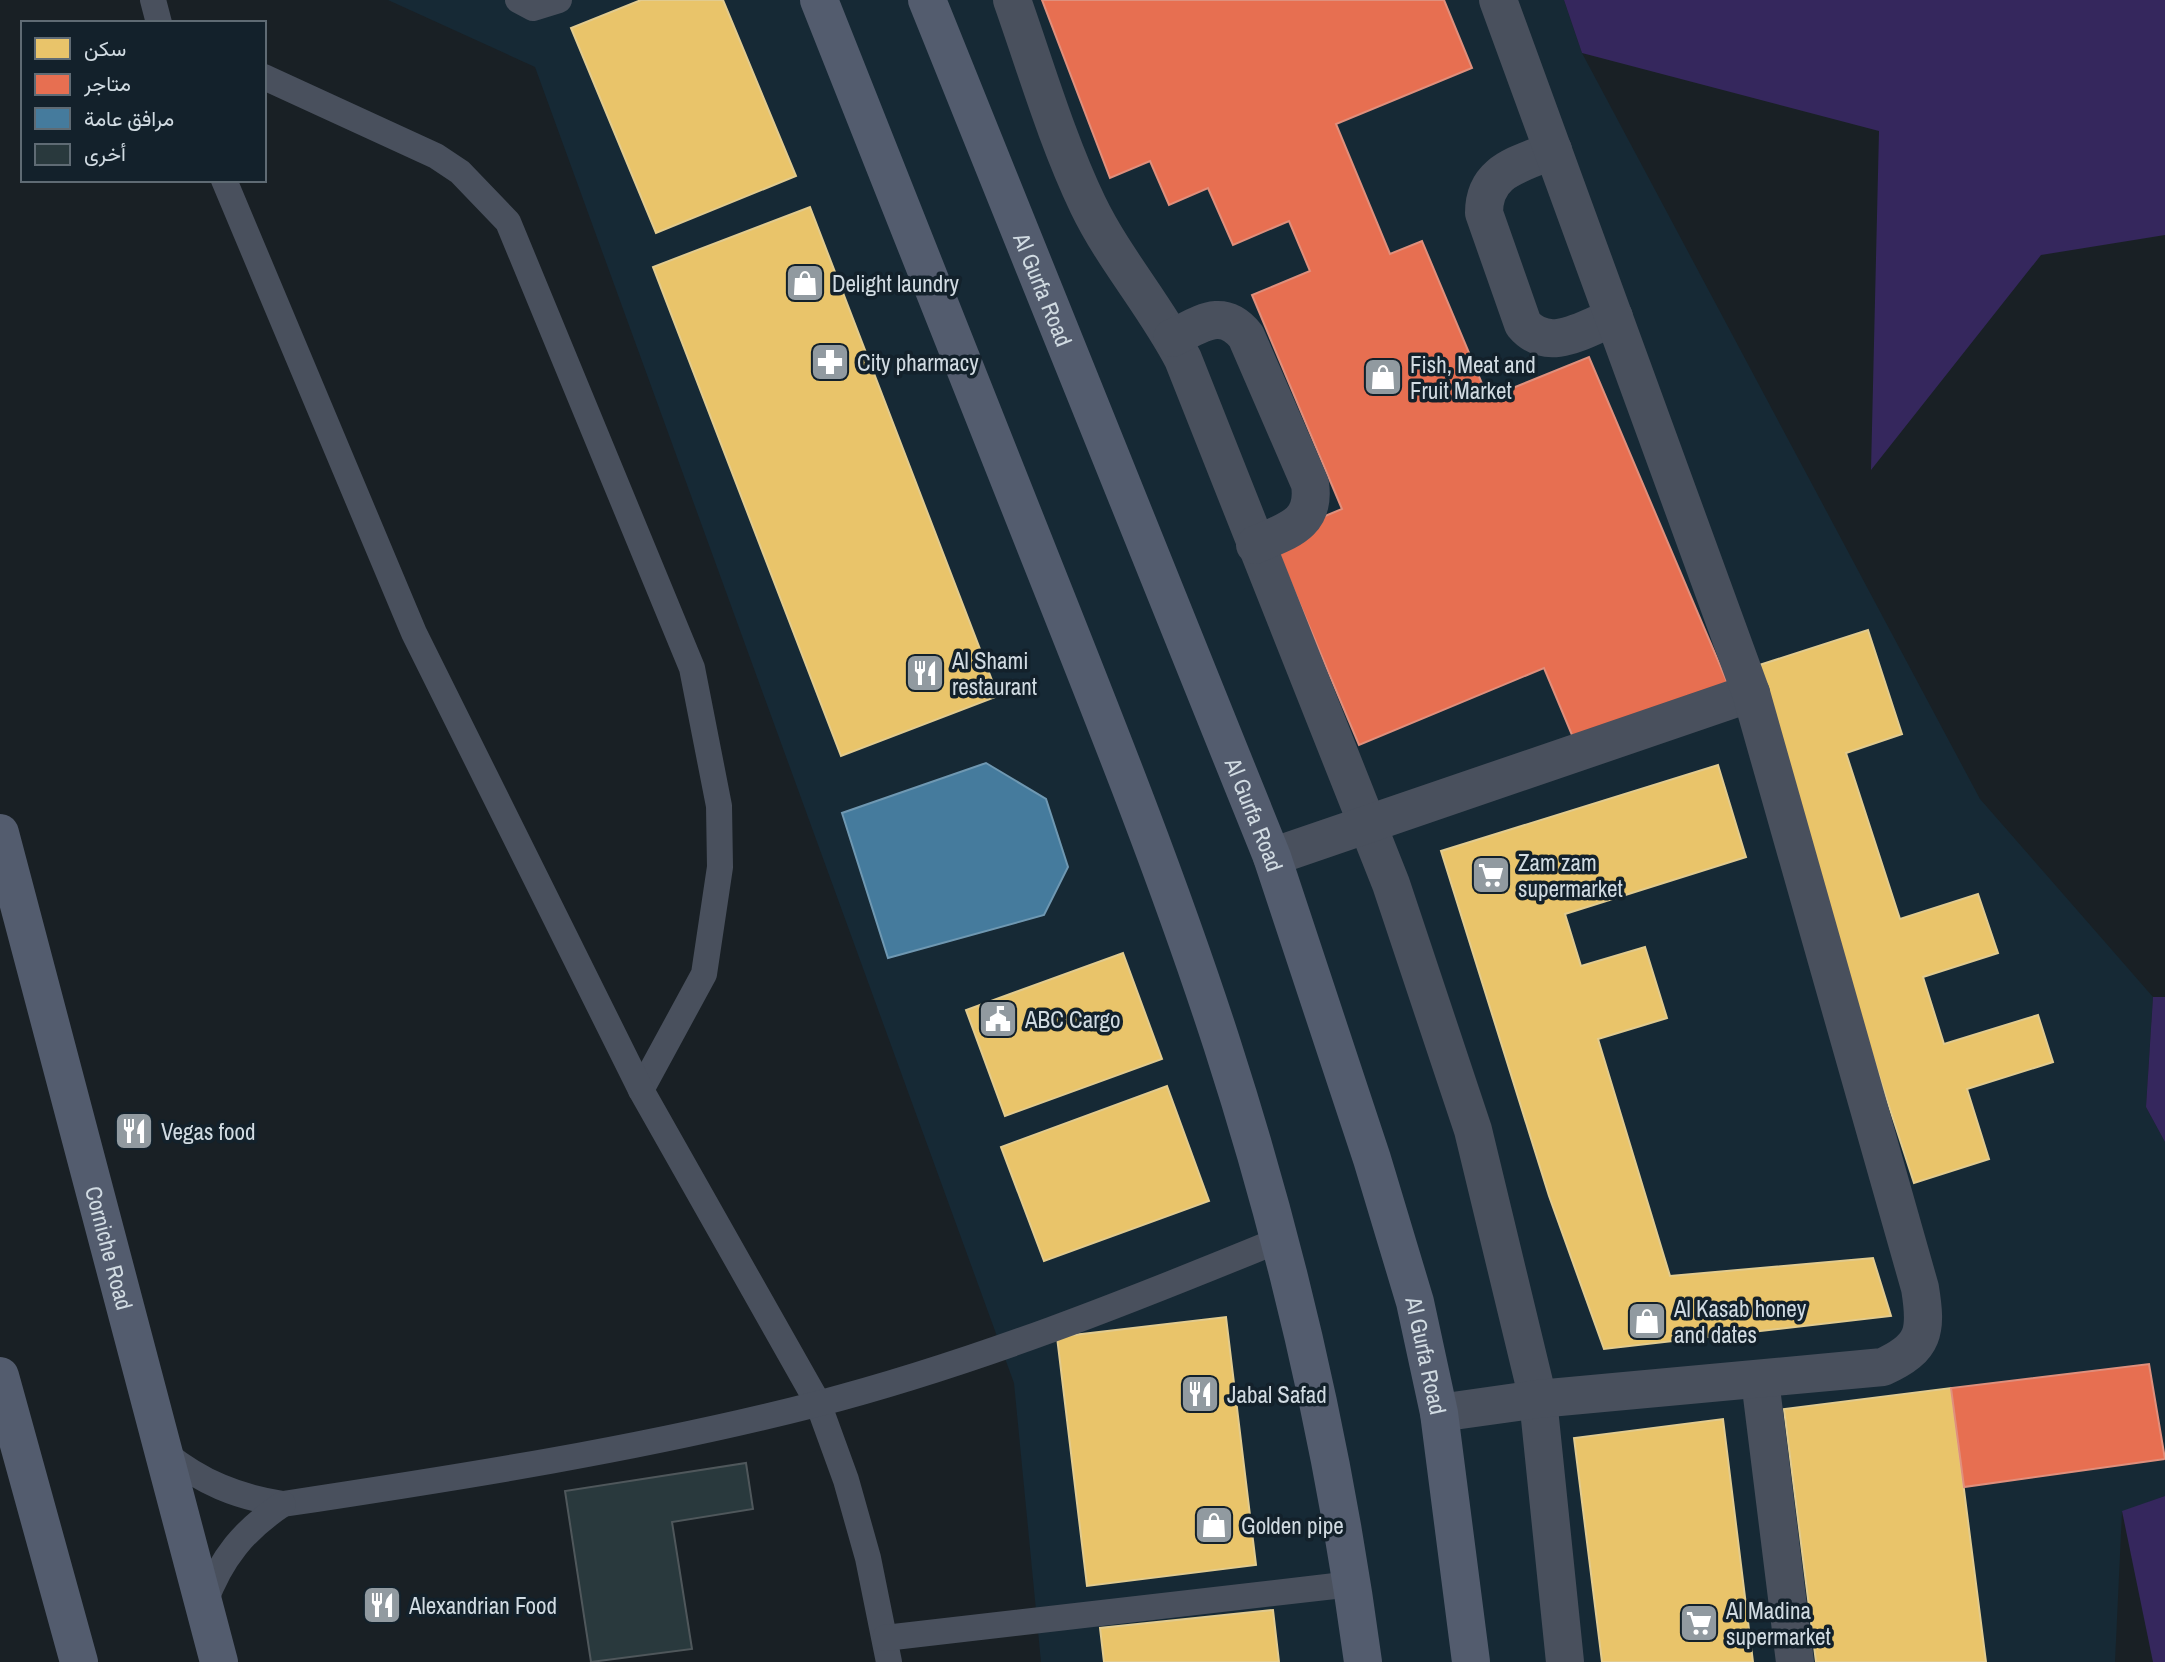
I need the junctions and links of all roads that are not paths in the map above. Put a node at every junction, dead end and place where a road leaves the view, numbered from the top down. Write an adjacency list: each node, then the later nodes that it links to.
1 (153, 0): 8 (lane)
2 (518, 0): 3 (lane)
3 (559, 0)
4 (819, 0): 20 (highway)
5 (927, 0): 18 (highway, Al Gurfa Road)
6 (1012, 0): 13 (street)
7 (1498, 0): 10 (street)
8 (158, 21)
9 (266, 77): 19 (lane)
10 (1553, 150): 12 (street); 12 (street)
11 (225, 182): 19 (lane)
12 (1614, 317): 15 (street)
13 (1172, 338): 14 (street); 14 (street)
14 (1255, 545): 16 (street)
15 (1751, 693): 16 (street); 22 (street)
16 (1366, 825): 18 (street); 23 (street)
17 (0, 833): 26 (highway, Corniche Road)
18 (1272, 857): 25 (highway, Al Gurfa Road)
19 (641, 1090): 24 (lane)
20 (1279, 1240): 24 (lane); 28 (highway)
21 (0, 1376): 31 (highway)
22 (1760, 1380): 23 (street); 36 (street)
23 (1538, 1399): 25 (street); 35 (street)
24 (818, 1403): 27 (lane); 30 (lane)
25 (1439, 1413): 34 (highway, Al Gurfa Road)
26 (165, 1453): 27 (lane); 29 (highway, Corniche Road)
27 (283, 1504): 29 (lane)
28 (1352, 1584): 30 (lane); 33 (highway)
29 (205, 1602): 32 (highway, Corniche Road)
30 (887, 1650)
31 (79, 1662)
32 (219, 1662)
33 (1363, 1662)
34 (1471, 1662)
35 (1565, 1662)
36 (1796, 1662)

